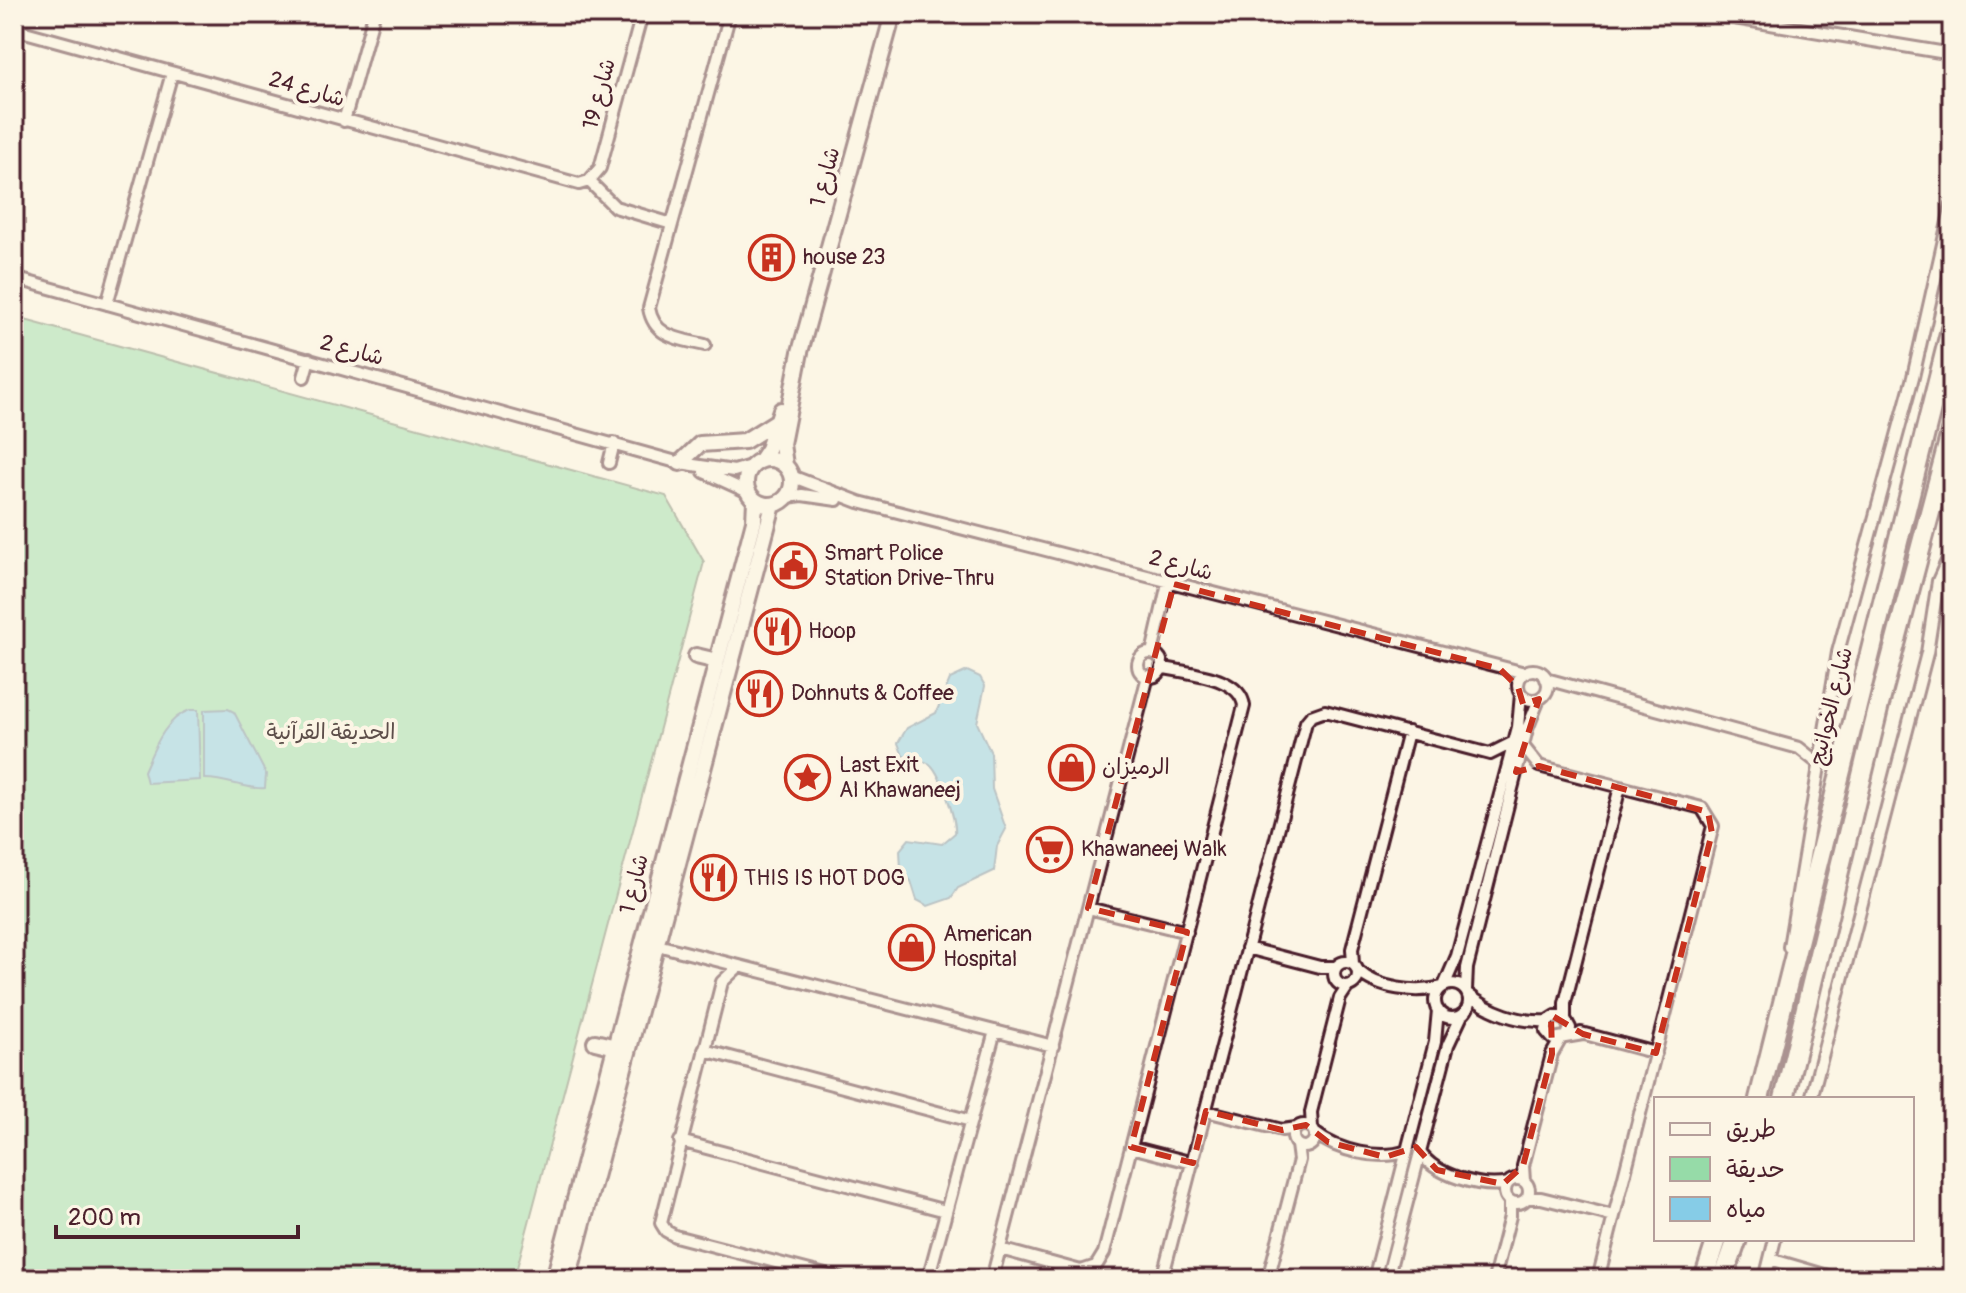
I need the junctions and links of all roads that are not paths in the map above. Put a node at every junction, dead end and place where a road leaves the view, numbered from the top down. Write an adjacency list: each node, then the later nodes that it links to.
1 (374, 14): 9 (street)
2 (642, 14): 10 (street, شارع 19)
3 (730, 14): 12 (street)
4 (893, 14): 17 (street, شارع 1)
5 (1710, 14): 7 (street)
6 (14, 29): 8 (street, شارع 24)
7 (1952, 54)
8 (172, 73): 9 (street, شارع 24); 14 (street)
9 (344, 121): 10 (street, شارع 24)
10 (589, 181): 12 (street)
11 (1952, 204): 45 (street)
12 (672, 224): 16 (street)
13 (14, 278): 14 (street, شارع 2)
14 (107, 304): 18 (street, شارع 2)
15 (1952, 325): 67 (highway, شارع الخوانيج)
16 (705, 345)
17 (800, 352): 20 (street, شارع 1); 26 (street, شارع 1)
18 (309, 359): 19 (street); 22 (street, شارع 2)
19 (304, 377)
20 (778, 421): 24 (street); 25 (street, شارع 1)
21 (1952, 429): 78 (highway)
22 (614, 443): 23 (street); 24 (street, شارع 2)
23 (609, 463)
24 (680, 463): 25 (street, شارع 2); 27 (street, شارع 2)
25 (757, 463): 26 (street); 27 (street)
26 (788, 470): 28 (street); 29 (street, شارع 2)
27 (752, 497): 30 (street); 35 (street, شارع 1)
28 (788, 497): 29 (street, شارع 2); 30 (street)
29 (853, 501): 32 (street, شارع 2)
30 (773, 505): 76 (street, شارع 1)
31 (1952, 550): 79 (street)
32 (1171, 583): 33 (street); 37 (street, شارع 2)
33 (1152, 653): 36 (street); 39 (street)
34 (696, 656): 35 (street)
35 (717, 661): 72 (street, شارع 1)
36 (1161, 667): 39 (street); 54 (street)
37 (1500, 669): 38 (street, شارع 2); 42 (street)
38 (1525, 673): 40 (street); 42 (street)
39 (1148, 676): 53 (street)
40 (1546, 679): 41 (street); 43 (street)
41 (1570, 688): 43 (street); 47 (street)
42 (1520, 691): 43 (street); 46 (street)
43 (1542, 696): 46 (street)
44 (1408, 732): 48 (street); 56 (street); 59 (street)
45 (1821, 739): 47 (street); 49 (street)
46 (1518, 744): 48 (street); 50 (street); 51 (street)
47 (1799, 748): 49 (street)
48 (1490, 754): 51 (street)
49 (1818, 763): 67 (street)
50 (1539, 766): 51 (street); 52 (street)
51 (1510, 777): 61 (street); 63 (street)
52 (1620, 787): 68 (street); 74 (street)
53 (1088, 908): 54 (street); 71 (street)
54 (1187, 932): 84 (street)
55 (665, 947): 57 (street)
56 (1247, 948): 59 (street); 80 (street)
57 (715, 960): 58 (street); 60 (street)
58 (739, 966): 60 (street); 69 (street)
59 (1346, 974): 62 (street); 82 (street)
60 (722, 982): 73 (street)
61 (1443, 987): 62 (street); 63 (street); 64 (street)
62 (1414, 991): 64 (street)
63 (1467, 992): 65 (street); 66 (street)
64 (1437, 1010): 66 (street); 85 (street)
65 (1492, 1011): 66 (street); 68 (street)
66 (1463, 1014): 86 (street)
67 (1780, 1024): 77 (highway, شارع الخوانيج)
68 (1558, 1028): 74 (street); 92 (street)
69 (995, 1031): 71 (street); 81 (street)
70 (595, 1042): 72 (street)
71 (1053, 1046): 97 (street)
72 (616, 1047): 100 (street, شارع 1)
73 (704, 1050): 81 (street); 83 (street)
74 (1656, 1053): 94 (street)
75 (634, 1066): 76 (street)
76 (618, 1086): 100 (street, شارع 1)
77 (1760, 1097)
78 (1784, 1097)
79 (1812, 1097)
80 (1206, 1111): 82 (street); 88 (street)
81 (971, 1121): 93 (street)
82 (1304, 1136): 87 (street); 105 (street)
83 (680, 1141): 93 (street); 99 (street)
84 (1131, 1147): 88 (street); 97 (street)
85 (1407, 1151): 87 (street); 90 (street)
86 (1420, 1152): 89 (street); 91 (street)
87 (1385, 1157): 90 (street)
88 (1193, 1163): 104 (street)
89 (1437, 1170): 91 (street); 92 (street)
90 (1400, 1176): 106 (street)
91 (1414, 1177): 107 (street)
92 (1517, 1191): 94 (street); 108 (street)
93 (946, 1211): 102 (street)
94 (1614, 1216): 109 (street)
95 (1729, 1241): 110 (highway); 111 (highway); 112 (highway)
96 (1774, 1241): 98 (street)
97 (1000, 1249): 103 (street)
98 (1770, 1259): 113 (street); 114 (street)
99 (794, 1273): 101 (street)
100 (565, 1278)
101 (841, 1279)
102 (928, 1279)
103 (992, 1279)
104 (1162, 1279)
105 (1268, 1279)
106 (1374, 1279)
107 (1387, 1279)
108 (1494, 1279)
109 (1598, 1279)
110 (1704, 1279)
111 (1723, 1279)
112 (1732, 1279)
113 (1765, 1279)
114 (1838, 1279)

